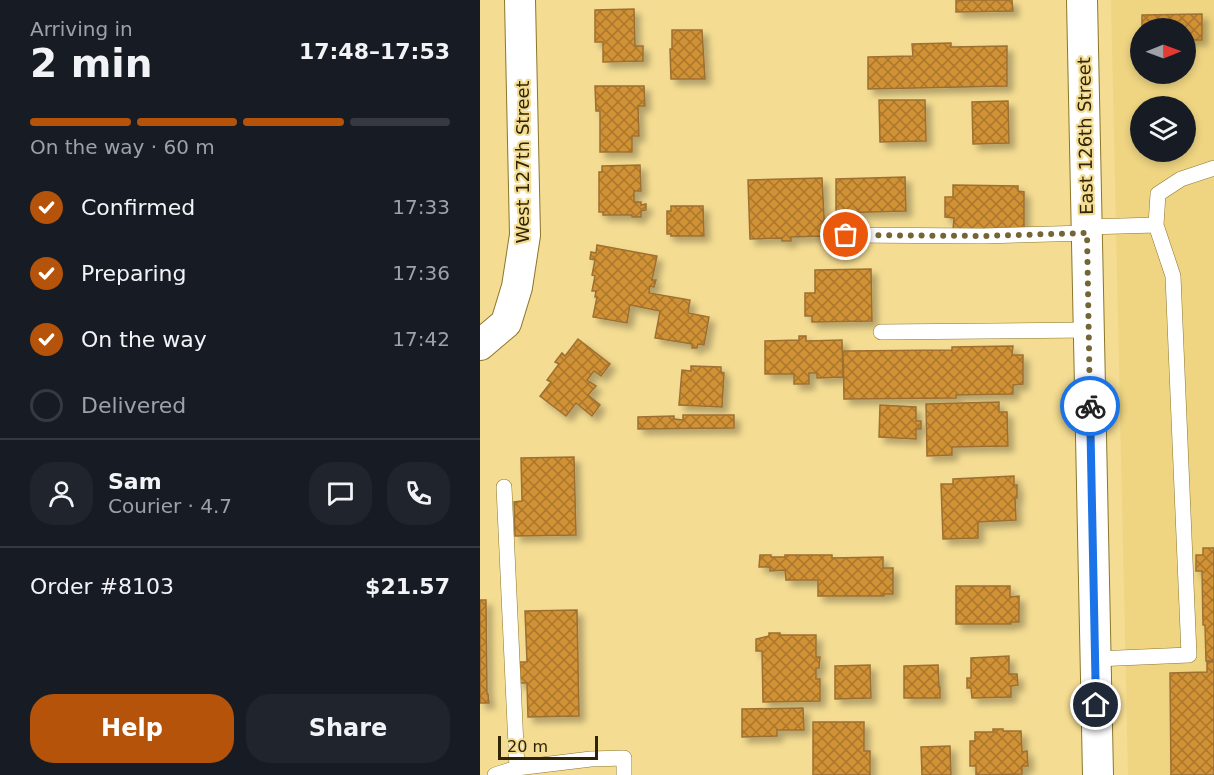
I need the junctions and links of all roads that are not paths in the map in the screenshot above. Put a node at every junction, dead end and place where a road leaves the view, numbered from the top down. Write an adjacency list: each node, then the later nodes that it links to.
1 (520, 0): 9 (street, West 127th Street)
2 (1082, 0): 5 (street, East 126th Street)
3 (1214, 168): 4 (lane)
4 (1156, 225): 5 (lane); 11 (lane)
5 (1087, 230): 6 (lane); 7 (street, East 126th Street)
6 (846, 235)
7 (1089, 330): 8 (lane); 11 (street, East 126th Street)
8 (881, 332)
9 (480, 345)
10 (504, 486): 12 (lane)
11 (1095, 659): 15 (street, East 126th Street)
12 (517, 768): 13 (lane); 14 (lane)
13 (495, 775)
14 (624, 775)
15 (1098, 775)

